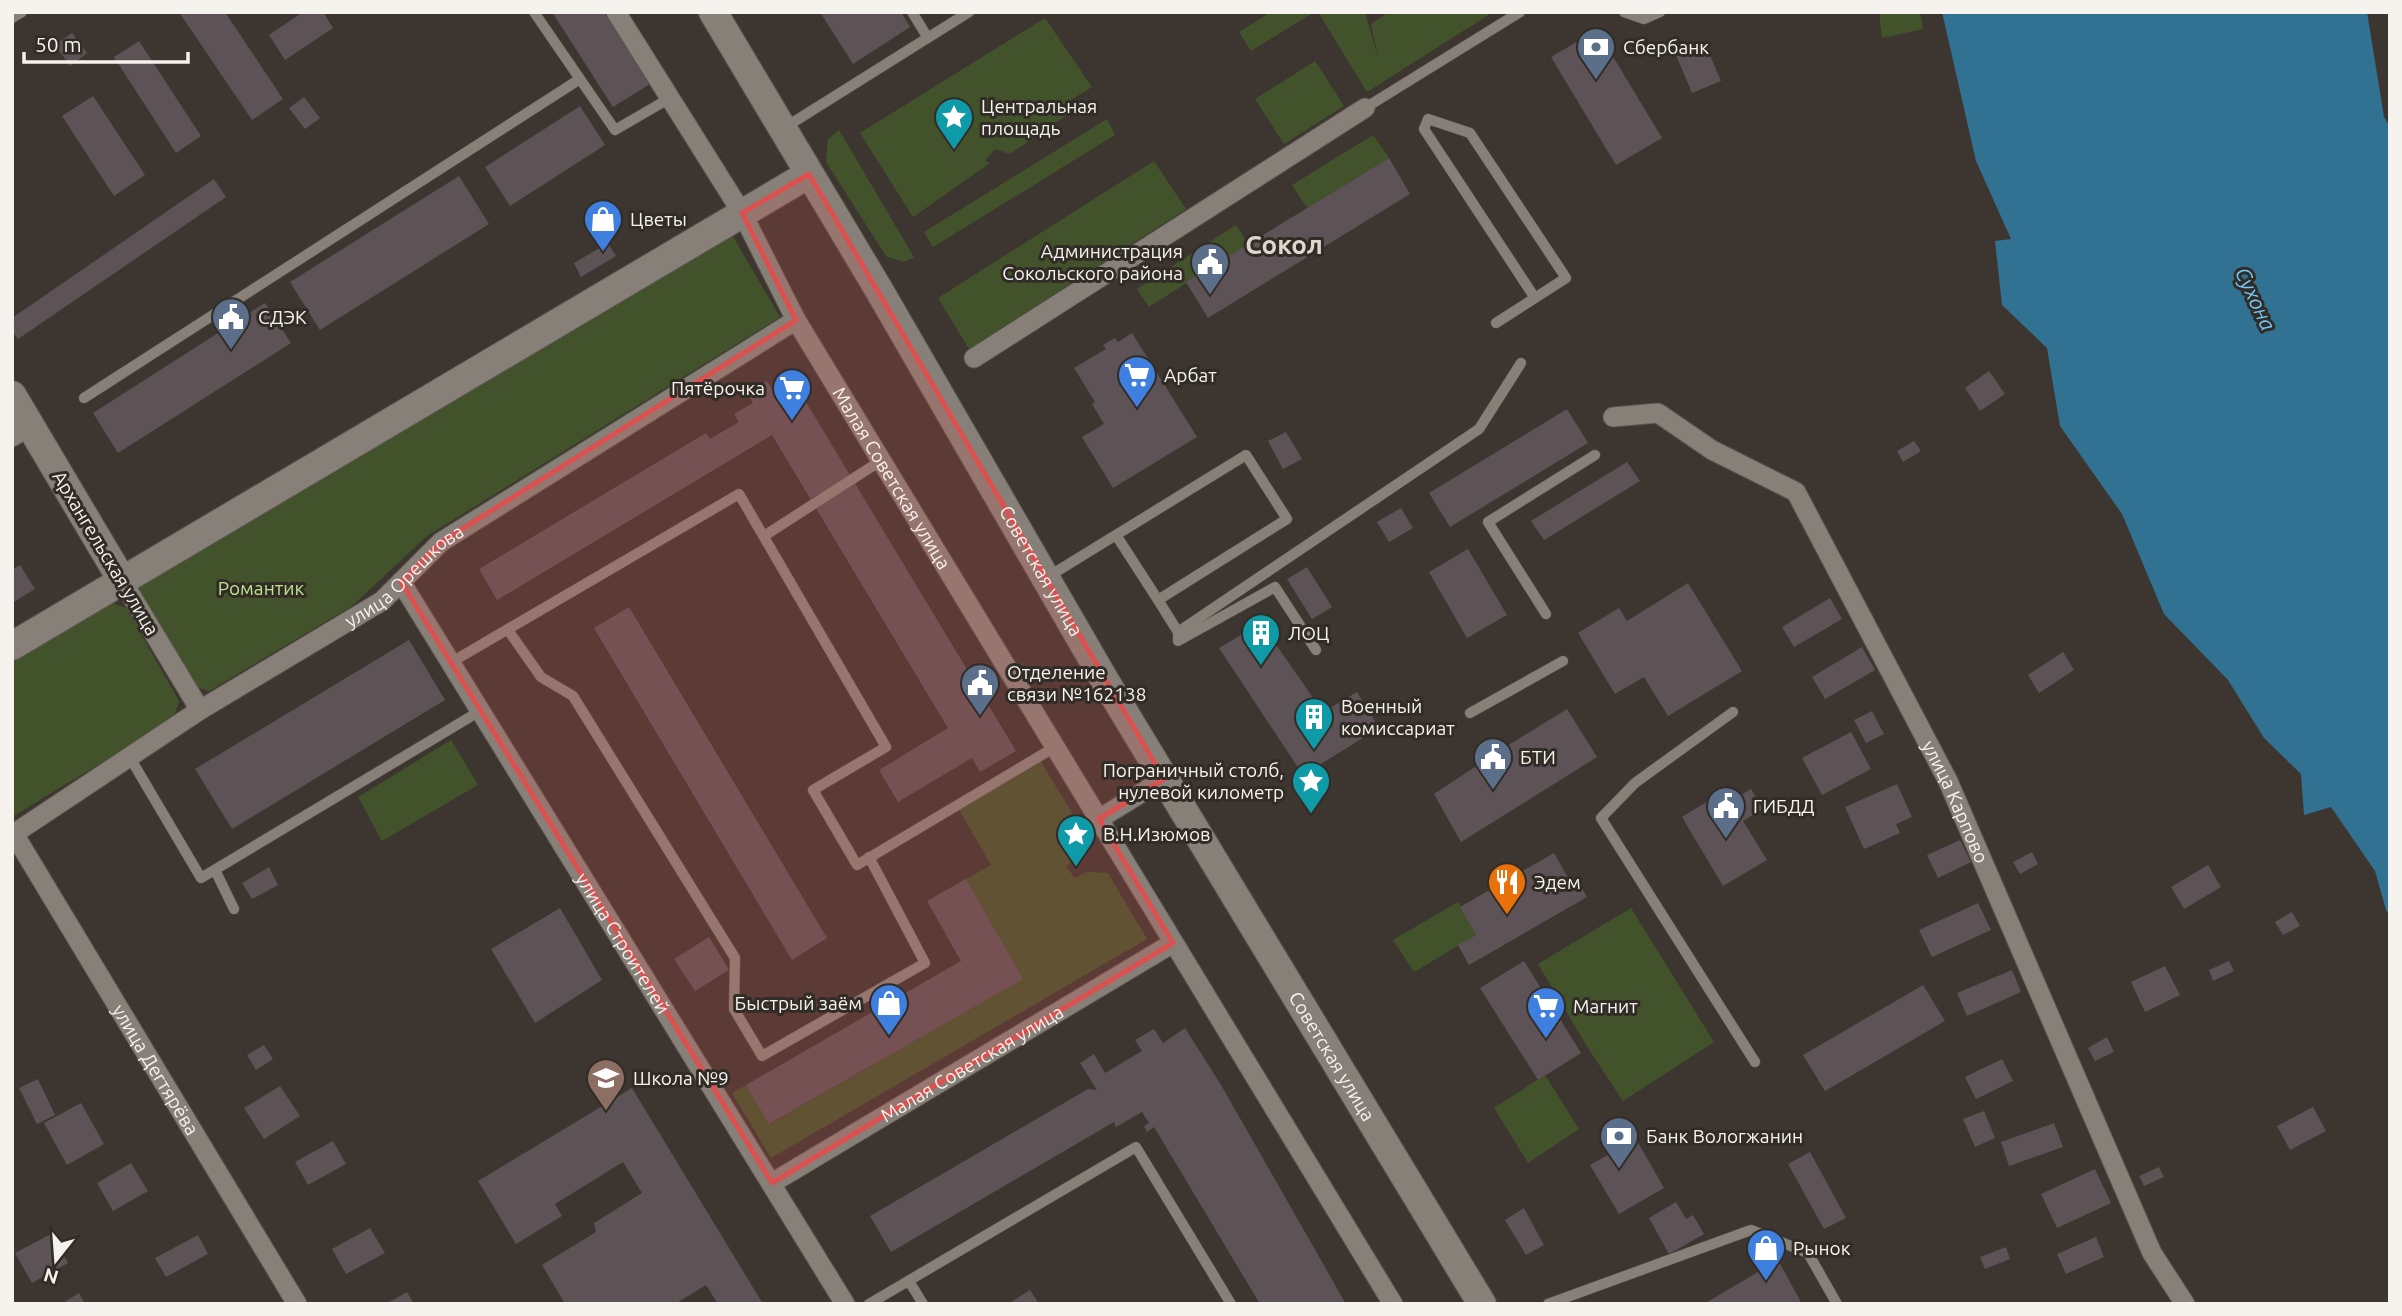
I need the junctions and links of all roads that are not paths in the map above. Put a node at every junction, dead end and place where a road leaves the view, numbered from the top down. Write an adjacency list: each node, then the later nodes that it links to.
1 (22, 12): 10 (lane)
2 (534, 12): 12 (lane)
3 (616, 12): 13 (street, Малая Советская улица)
4 (713, 12): 15 (main road, Советская улица)
5 (912, 12): 11 (lane)
6 (969, 12): 11 (lane)
7 (1520, 12): 14 (lane)
8 (1625, 12): 9 (lane)
9 (1660, 12)
10 (12, 18)
11 (928, 38): 15 (lane)
12 (580, 79): 13 (lane); 24 (lane)
13 (670, 98): 17 (street, Малая Советская улица)
14 (1364, 108): 21 (street)
15 (783, 128): 16 (main road, Советская улица)
16 (808, 174): 17 (main road); 31 (main road, Советская улица)
17 (742, 213): 19 (street, Малая Советская улица); 32 (main road)
18 (1535, 298): 18 (lane); 20 (lane)
19 (796, 320): 28 (street, Малая Советская улица); 33 (street, улица Орешкова)
20 (1496, 323)
21 (974, 358)
22 (1521, 363): 37 (lane)
23 (12, 395): 26 (main road, Архангельская улица)
24 (84, 398)
25 (1612, 417): 69 (street, улица Карпово)
26 (22, 431): 32 (main road, Архангельская улица)
27 (1595, 455): 35 (lane)
28 (882, 460): 30 (lane); 46 (street, Малая Советская улица)
29 (1116, 535): 31 (lane); 34 (lane); 34 (lane)
30 (764, 536): 36 (lane); 51 (lane)
31 (1046, 578): 48 (main road, Советская улица)
32 (123, 582): 38 (main road); 42 (street, Архангельская улица)
33 (401, 582): 41 (street, улица Строителей); 42 (street, улица Орешкова)
34 (1158, 600): 37 (lane)
35 (1546, 614)
36 (508, 630): 41 (lane); 51 (lane)
37 (1178, 632): 39 (lane)
38 (12, 646)
39 (1316, 650)
40 (1563, 661): 45 (lane)
41 (450, 663): 43 (street, улица Строителей)
42 (200, 710): 47 (street, улица Орешкова)
43 (480, 711): 52 (lane); 56 (street, улица Строителей)
44 (1733, 712): 55 (lane)
45 (1470, 713)
46 (1055, 747): 49 (street, Малая Советская улица); 51 (lane)
47 (129, 756): 50 (street, улица Орешкова); 52 (lane)
48 (1164, 779): 49 (street); 65 (main road, Советская улица)
49 (1099, 819): 54 (street, Малая Советская улица)
50 (13, 834): 59 (street, улица Дегтярёва)
51 (869, 858)
52 (215, 870): 53 (lane)
53 (234, 909)
54 (1172, 943): 56 (street, Малая Советская улица); 64 (street, Малая Советская улица)
55 (1755, 1062)
56 (772, 1183): 60 (street, улица Строителей)
57 (909, 1281): 61 (lane); 62 (lane); 63 (lane)
58 (1574, 1293): 66 (lane); 67 (lane); 68 (lane)
59 (297, 1304)
60 (845, 1304)
61 (869, 1304)
62 (923, 1304)
63 (1231, 1304)
64 (1393, 1304)
65 (1482, 1304)
66 (1548, 1304)
67 (1580, 1304)
68 (1837, 1304)
69 (2185, 1304)

